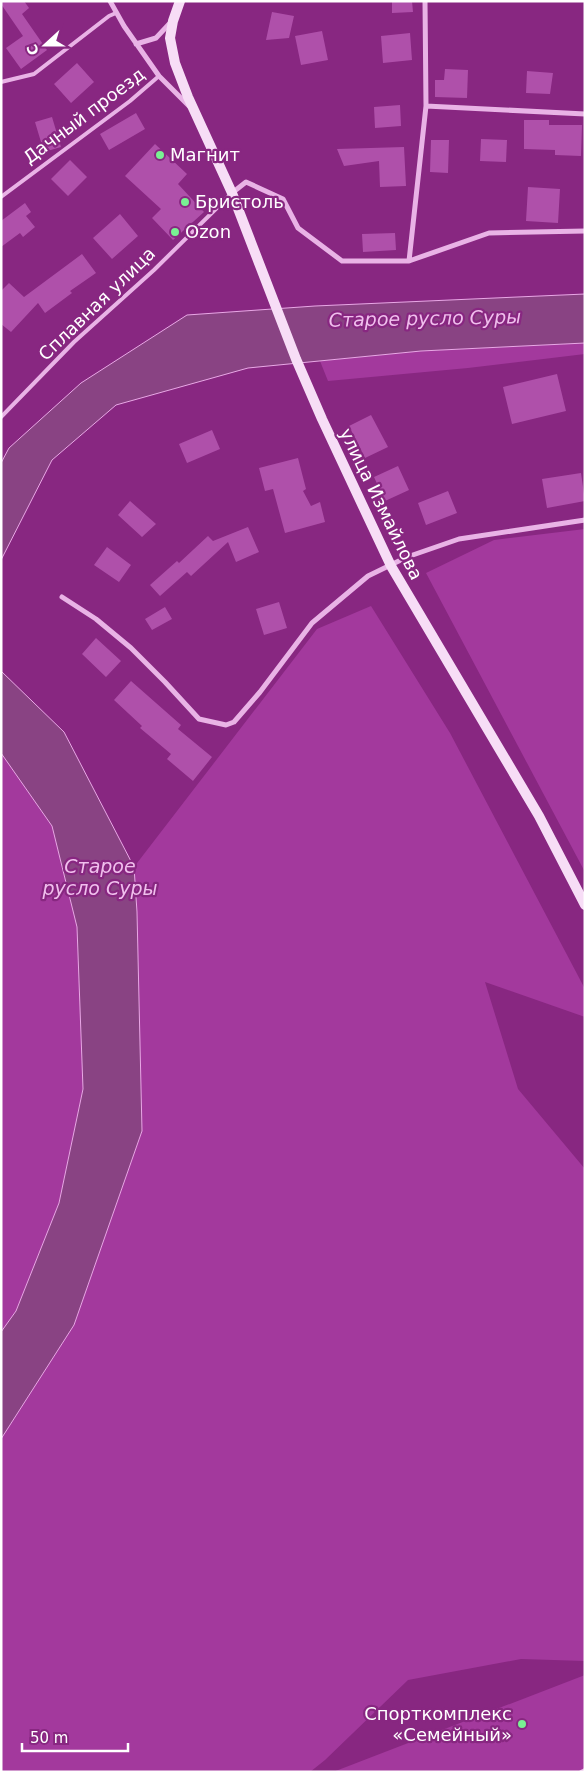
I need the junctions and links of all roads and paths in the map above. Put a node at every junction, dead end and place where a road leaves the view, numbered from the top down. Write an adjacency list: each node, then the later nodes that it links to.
1 (110, 1): 4 (street)
2 (180, 1): 5 (main road, улица Измайлова)
3 (425, 1): 9 (street)
4 (116, 13): 6 (street); 8 (lane)
5 (173, 20): 6 (street); 10 (main road, улица Измайлова)
6 (136, 44): 7 (street)
7 (159, 76): 10 (street); 13 (lane, Дачный проезд)
8 (1, 82)
9 (426, 106): 11 (street); 15 (street)
10 (195, 112): 12 (main road, улица Измайлова)
11 (585, 114)
12 (232, 193): 15 (street, Сплавная улица); 16 (lane, Сплавная улица); 18 (main road, улица Измайлова)
13 (1, 197)
14 (585, 231): 15 (street, Сплавная улица)
15 (409, 261)
16 (1, 417)
17 (585, 520): 18 (street)
18 (390, 566): 19 (street); 20 (main road, улица Измайлова)
19 (62, 597)
20 (585, 905)

